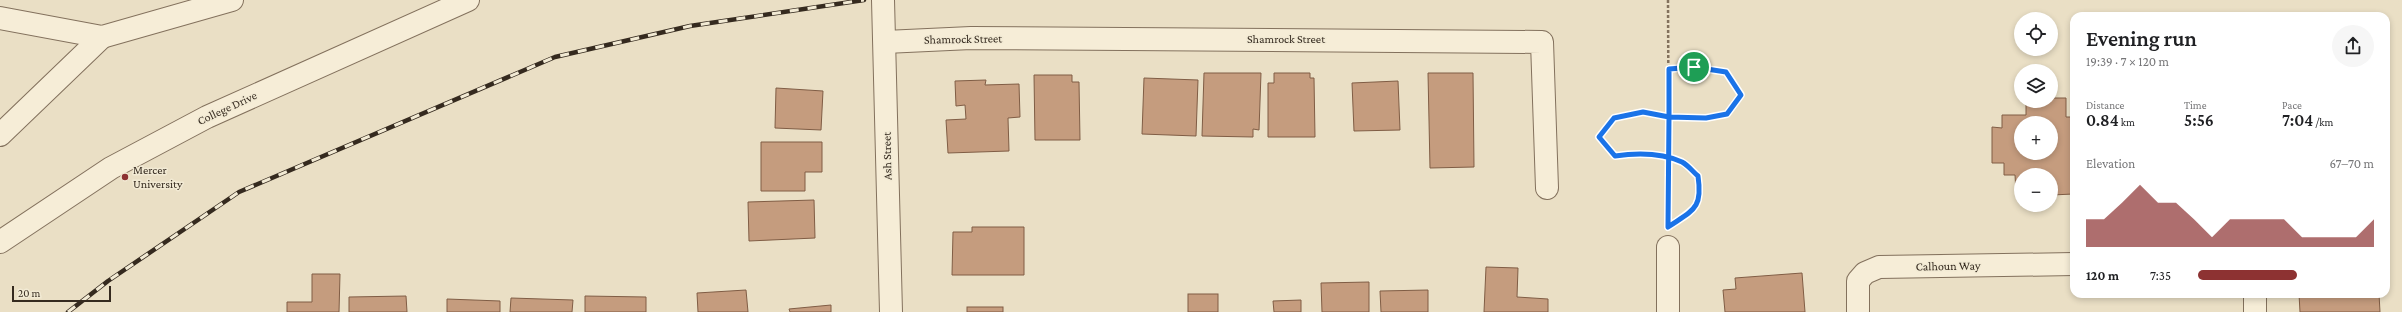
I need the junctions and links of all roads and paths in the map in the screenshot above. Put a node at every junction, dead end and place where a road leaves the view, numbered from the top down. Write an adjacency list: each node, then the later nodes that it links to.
1 (232, 0): 6 (street)
2 (468, 0): 14 (street, College Drive)
3 (883, 0): 7 (street, Ash Street)
4 (1668, 0): 8 (path)
5 (0, 18): 6 (street)
6 (102, 36): 10 (street)
7 (885, 42): 12 (street, Shamrock Street); 17 (street, Ash Street)
8 (1669, 69): 9 (path); 9 (path)
9 (1669, 117): 11 (path); 11 (path)
10 (0, 135)
11 (1668, 158): 13 (path); 13 (path)
12 (1547, 188)
13 (1668, 237): 18 (street)
14 (0, 242)
15 (2070, 264): 19 (street, Calhoun Way)
16 (2255, 298): 20 (street)
17 (891, 312)
18 (1668, 312)
19 (1858, 312)
20 (2254, 312)

